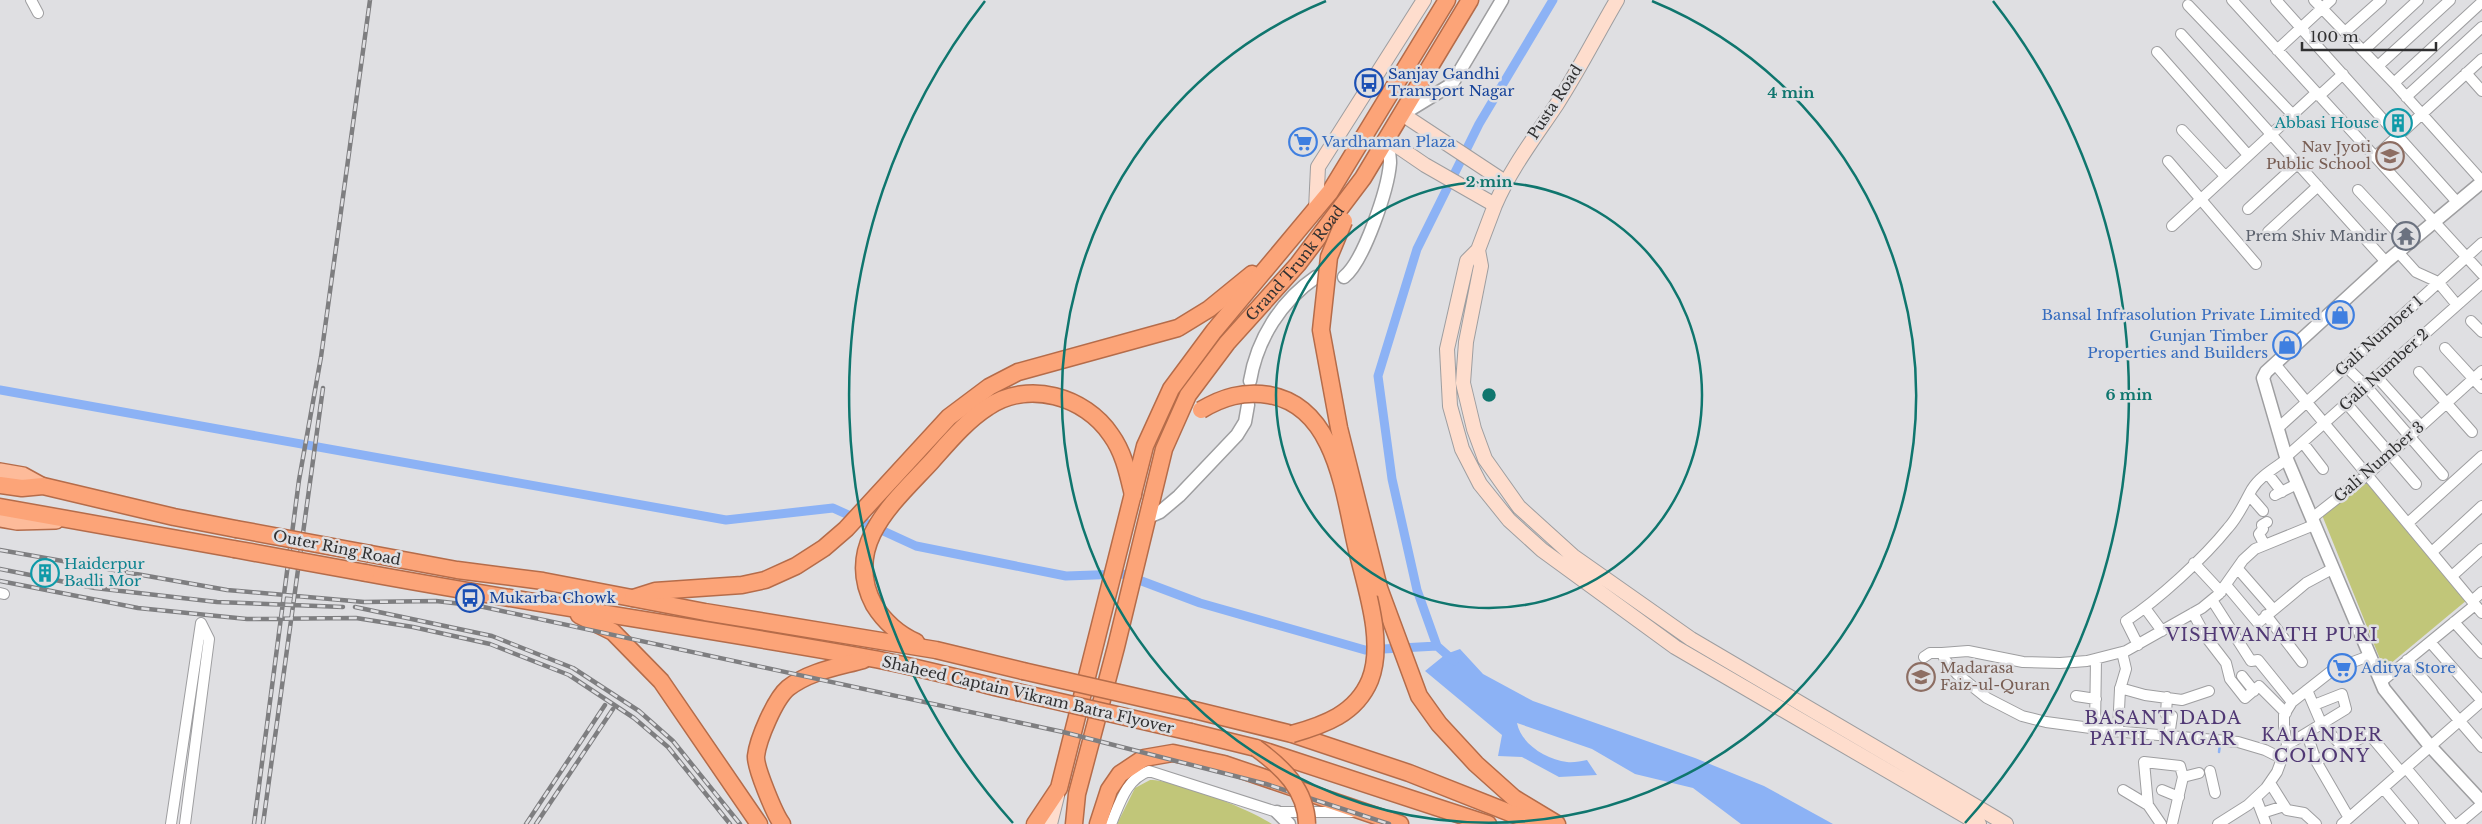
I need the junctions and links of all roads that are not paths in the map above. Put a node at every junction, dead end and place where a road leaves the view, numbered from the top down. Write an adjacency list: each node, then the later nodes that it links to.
1 (31, 0): 17 (street)
2 (1424, 0): 53 (main road)
3 (1447, 0): 53 (highway, Grand Trunk Road)
4 (1470, 0): 33 (highway, Grand Trunk Road)
5 (1502, 0): 33 (street)
6 (1617, 0): 46 (main road, Pusta Road)
7 (2232, 0): 22 (street)
8 (2276, 0): 18 (street)
9 (2314, 0): 16 (street)
10 (2332, 0): 16 (street)
11 (2381, 0): 20 (street)
12 (2418, 0): 23 (street)
13 (2450, 0): 26 (street)
14 (2482, 2): 29 (street)
15 (2188, 5): 34 (street)
16 (2322, 8): 18 (street); 20 (street)
17 (38, 14)
18 (2301, 28): 22 (street); 27 (street)
19 (2482, 28): 32 (street)
20 (2345, 32): 23 (street)
21 (2181, 34): 37 (street)
22 (2277, 50): 31 (street)
23 (2363, 51): 26 (street)
24 (2157, 52): 40 (street)
25 (2482, 58): 28 (street)
26 (2378, 66): 29 (street)
27 (2343, 74): 31 (street); 38 (street)
28 (2466, 74): 30 (street); 35 (street)
29 (2394, 83): 32 (street)
30 (2482, 90)
31 (2317, 95): 34 (street); 41 (street)
32 (2406, 97): 35 (street)
33 (1402, 114): 39 (highway, Grand Trunk Road); 46 (main road)
34 (2292, 114): 37 (street)
35 (2423, 114): 38 (street); 47 (street)
36 (2182, 130): 44 (street)
37 (2270, 133): 40 (street); 43 (street)
38 (2399, 136): 41 (street); 51 (street)
39 (1388, 139): 45 (highway, Grand Trunk Road); 52 (main road); 67 (street)
40 (2248, 155): 44 (street)
41 (2375, 157): 55 (street)
42 (2168, 161): 50 (street)
43 (2297, 164): 48 (street); 54 (street)
44 (2225, 176): 50 (street)
45 (1363, 178): 92 (highway, Grand Trunk Road); 209 (highway, bridge)
46 (1505, 182): 52 (main road, Pusta Road)
47 (2482, 182): 51 (street)
48 (2318, 186): 57 (street); 63 (street)
49 (2358, 190): 60 (street)
50 (2200, 199): 56 (street); 64 (street)
51 (2458, 202): 55 (street)
52 (1495, 205): 61 (main road, Pusta Road)
53 (1316, 209): 59 (highway, Grand Trunk Road)
54 (2248, 209)
55 (2434, 222): 60 (street); 62 (street)
56 (2172, 226)
57 (2268, 232)
58 (2482, 243): 62 (street, Gali Number 1)
59 (1283, 248): 107 (highway, Grand Trunk Road); 126 (highway)
60 (2403, 248): 63 (street); 68 (street)
61 (1478, 250): 210 (main road); 211 (main road)
62 (2466, 258): 65 (street); 68 (street, Gali Number 1)
63 (2386, 262): 74 (street)
64 (2256, 264)
65 (2482, 274)
66 (1316, 277): 80 (street)
67 (1344, 277)
68 (2438, 282): 70 (street); 75 (street, Gali Number 1)
69 (2482, 283): 70 (street, Gali Number 2)
70 (2457, 305): 78 (street, Gali Number 2)
71 (2471, 321): 72 (street)
72 (2482, 332)
73 (2445, 348): 79 (street)
74 (2275, 364): 83 (street); 89 (street)
75 (2345, 366): 81 (street); 83 (street, Gali Number 1)
76 (2482, 371): 79 (street, Gali Number 3)
77 (2419, 372): 85 (street)
78 (2377, 377): 81 (street, Gali Number 2); 88 (street)
79 (2474, 378): 82 (street); 85 (street, Gali Number 3)
80 (1250, 381)
81 (2366, 386): 84 (street, Gali Number 2); 91 (street)
82 (2482, 388)
83 (2306, 402): 87 (street); 89 (street, Gali Number 1)
84 (2346, 404): 87 (street, Gali Number 2); 94 (street)
85 (2446, 404): 88 (street, Gali Number 3); 90 (street)
86 (1248, 405): 116 (street)
87 (2324, 424): 93 (street, Gali Number 2); 100 (street)
88 (2421, 426): 91 (street, Gali Number 3)
89 (2277, 428): 96 (street)
90 (2472, 432)
91 (2410, 436): 94 (street, Gali Number 3); 101 (street)
92 (1169, 438): 116 (highway, Grand Trunk Road); 164 (highway, bridge)
93 (2303, 443): 96 (street, Gali Number 2); 97 (street)
94 (2391, 453): 100 (street, Gali Number 3); 103 (street)
95 (2482, 456): 115 (street)
96 (2287, 458): 99 (street, Gali Number 2); 102 (street)
97 (2323, 469)
98 (0, 471): 105 (main road, Outer Ring Road)
99 (2268, 474): 102 (street); 106 (street, Gali Number 2)
100 (2367, 475): 114 (street, Gali Number 3); 115 (street)
101 (2443, 475)
102 (2297, 484): 114 (street)
103 (2416, 484)
104 (0, 485): 105 (highway, Outer Ring Road)
105 (43, 486): 126 (highway, Outer Ring Road, bridge)
106 (2250, 496): 110 (street); 120 (street, Gali Number 2)
107 (1133, 498): 137 (highway); 179 (highway, Grand Trunk Road)
108 (2482, 506): 119 (street)
109 (0, 507): 112 (highway, Outer Ring Road)
110 (2263, 511)
111 (0, 520): 112 (main road, Outer Ring Road)
112 (77, 521): 128 (highway, Outer Ring Road, bridge)
113 (2267, 522): 117 (street)
114 (2313, 522): 117 (street, Gali Number 3); 122 (street)
115 (2408, 523): 119 (street)
116 (1144, 526): 184 (highway, Grand Trunk Road)
117 (2264, 544): 121 (street, Gali Number 3)
118 (2482, 549): 123 (street)
119 (2432, 552): 123 (street)
120 (2194, 563): 124 (street); 130 (street, Gali Number 2)
121 (2238, 569): 124 (street, Gali Number 3); 131 (street)
122 (2332, 569): 131 (street); 141 (street)
123 (2452, 576): 129 (street)
124 (2224, 588): 127 (street, Gali Number 3); 131 (street)
125 (2482, 592): 129 (street)
126 (633, 598): 137 (highway, Shaheed Captain Vikram Batra Flyover)
127 (2212, 600): 132 (street, Gali Number 3); 157 (street)
128 (559, 605): 143 (highway, Shaheed Captain Vikram Batra Flyover); 196 (highway)
129 (2476, 606): 133 (street)
130 (2145, 608): 134 (street); 136 (street, Gali Number 2)
131 (2270, 612): 146 (street)
132 (2193, 613): 134 (street, Gali Number 3); 152 (street)
133 (2454, 622): 135 (street); 140 (street)
134 (2162, 631): 136 (street, Gali Number 3)
135 (2430, 642): 145 (street); 156 (street)
136 (2138, 645): 138 (street, Gali Number 3)
137 (936, 650): 164 (highway, Shaheed Captain Vikram Batra Flyover, bridge)
138 (2122, 652): 144 (street, Gali Number 3); 149 (street)
139 (1942, 653): 142 (street, Gali Number 3); 144 (street, Gali Number 3); 162 (street)
140 (2482, 654)
141 (2369, 656): 148 (street); 150 (street)
142 (1924, 657)
143 (870, 658): 171 (highway, Shaheed Captain Vikram Batra Flyover, bridge); 197 (highway)
144 (2096, 659): 155 (street)
145 (2407, 660): 148 (street); 160 (street)
146 (2302, 662)
147 (2242, 676): 152 (street)
148 (2381, 682): 168 (street)
149 (2120, 688): 154 (street); 163 (street)
150 (2308, 690): 157 (street); 158 (street)
151 (2209, 691): 154 (street)
152 (2254, 691): 159 (street)
153 (2076, 696): 155 (street)
154 (2167, 697): 166 (street)
155 (2096, 699): 162 (street)
156 (2482, 701): 160 (street)
157 (2292, 702): 159 (street)
158 (2314, 705): 161 (street); 161 (street)
159 (2286, 713): 167 (street)
160 (2459, 721): 168 (street); 169 (street)
161 (2322, 725): 165 (street); 170 (street)
162 (2095, 728): 163 (street)
163 (2118, 731): 166 (street)
164 (1292, 734): 208 (highway, Shaheed Captain Vikram Batra Flyover)
165 (2307, 734): 167 (street); 173 (street)
166 (2169, 736): 172 (street)
167 (2287, 745): 172 (street)
168 (2430, 746): 174 (street); 187 (street)
169 (2482, 746)
170 (2343, 747): 173 (street); 174 (street)
171 (1256, 748): 205 (highway, bridge); 207 (highway, Shaheed Captain Vikram Batra Flyover)
172 (2281, 758): 178 (street)
173 (2316, 761): 193 (street)
174 (2403, 770): 180 (street); 218 (street)
175 (2210, 771): 183 (street)
176 (2199, 773): 177 (street)
177 (2183, 777): 185 (street); 188 (street)
178 (2270, 783): 186 (street); 189 (street)
179 (1059, 788): 198 (highway, Grand Trunk Road); 199 (main road)
180 (2383, 788): 193 (street); 217 (street)
181 (2123, 790): 188 (street)
182 (2162, 790): 185 (street)
183 (2216, 793)
184 (1077, 794): 200 (main road); 201 (highway, Grand Trunk Road)
185 (2179, 797): 213 (street)
186 (2256, 798): 192 (street); 214 (street)
187 (2482, 803): 219 (street)
188 (2148, 805): 212 (street)
189 (2284, 806): 192 (street); 216 (street)
190 (1277, 812): 191 (street); 203 (street); 204 (street)
191 (1365, 812): 202 (highway); 206 (highway)
192 (2262, 813): 215 (street)
193 (2345, 821)
194 (172, 824): 195 (street)
195 (185, 824)
196 (759, 824)
197 (782, 824)
198 (1035, 824)
199 (1050, 824)
200 (1069, 824)
201 (1074, 824)
202 (1098, 824)
203 (1111, 824)
204 (1289, 824)
205 (1307, 824)
206 (1400, 824)
207 (1488, 824)
208 (1538, 824)
209 (1557, 824)
210 (1979, 824)
211 (2006, 824)
212 (2161, 824)
213 (2172, 824)
214 (2218, 824)
215 (2266, 824)
216 (2316, 824)
217 (2413, 824)
218 (2453, 824)
219 (2458, 824)

